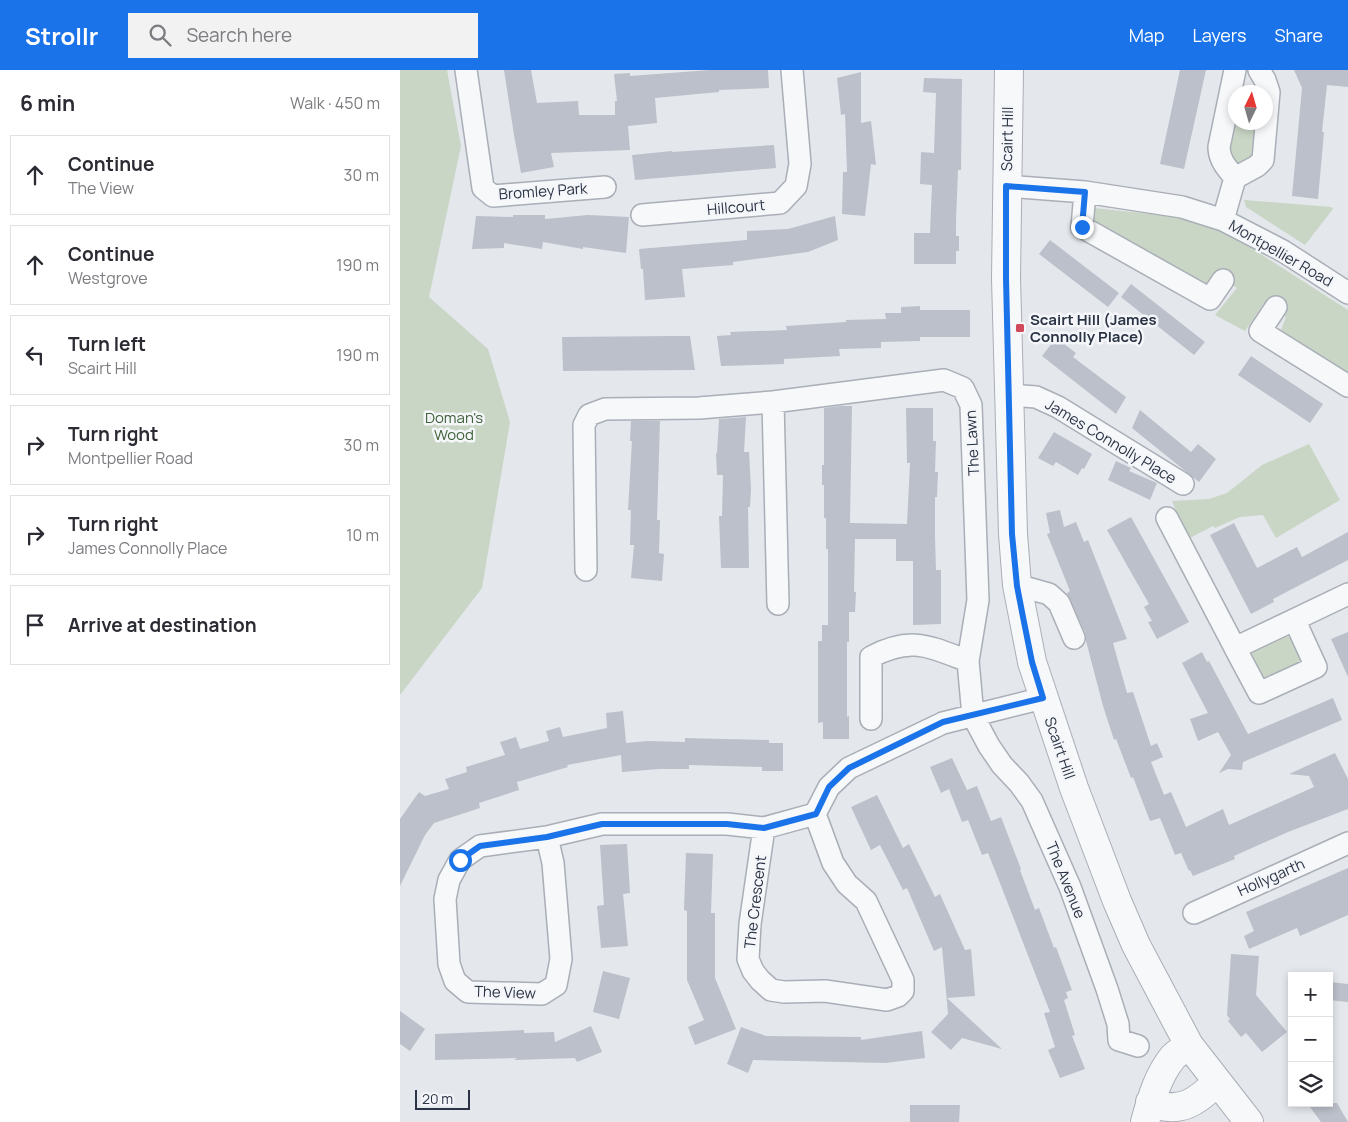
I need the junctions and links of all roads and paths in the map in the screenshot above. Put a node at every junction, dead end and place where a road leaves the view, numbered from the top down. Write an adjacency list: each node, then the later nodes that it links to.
1 (466, 70): 8 (street, Bromley Park)
2 (792, 70): 10 (street, Hillcourt)
3 (1009, 70): 7 (street, Scairt Hill)
4 (1235, 70): 6 (street)
5 (1258, 70): 6 (street)
6 (1235, 178): 11 (street)
7 (1006, 186): 9 (street, Montpellier Road); 16 (street, Scairt Hill)
8 (605, 187)
9 (1085, 192): 11 (street, Montpellier Road); 12 (street)
10 (642, 215)
11 (1223, 220): 13 (street, Montpellier Road)
12 (1223, 280)
13 (1348, 292)
14 (1276, 307): 15 (street)
15 (1348, 386)
16 (1009, 395): 18 (street, James Connolly Place); 21 (street, Scairt Hill)
17 (773, 402): 20 (street, The Lawn); 23 (street); 27 (street, The Lawn)
18 (1183, 484)
19 (1166, 518): 26 (street)
20 (586, 570)
21 (1017, 586): 25 (street); 28 (street, Scairt Hill)
22 (1348, 594): 24 (street)
23 (778, 604)
24 (1295, 621): 26 (street); 26 (street)
25 (1074, 638)
26 (1234, 648)
27 (968, 661): 29 (street, The Lawn); 30 (street)
28 (1043, 698): 29 (street); 37 (street, Scairt Hill)
29 (973, 716): 31 (street); 36 (street, The Avenue)
30 (871, 719)
31 (816, 814): 32 (street); 32 (street, The Crescent)
32 (764, 828): 33 (street, The View)
33 (547, 837): 33 (street, The View)
34 (1348, 842): 35 (street, Hollygarth)
35 (1194, 912)
36 (1138, 1046)
37 (1189, 1046): 38 (street, Scairt Hill); 39 (street)
38 (1217, 1082): 39 (street); 40 (street, Scairt Hill)
39 (1148, 1112)
40 (1249, 1122)

